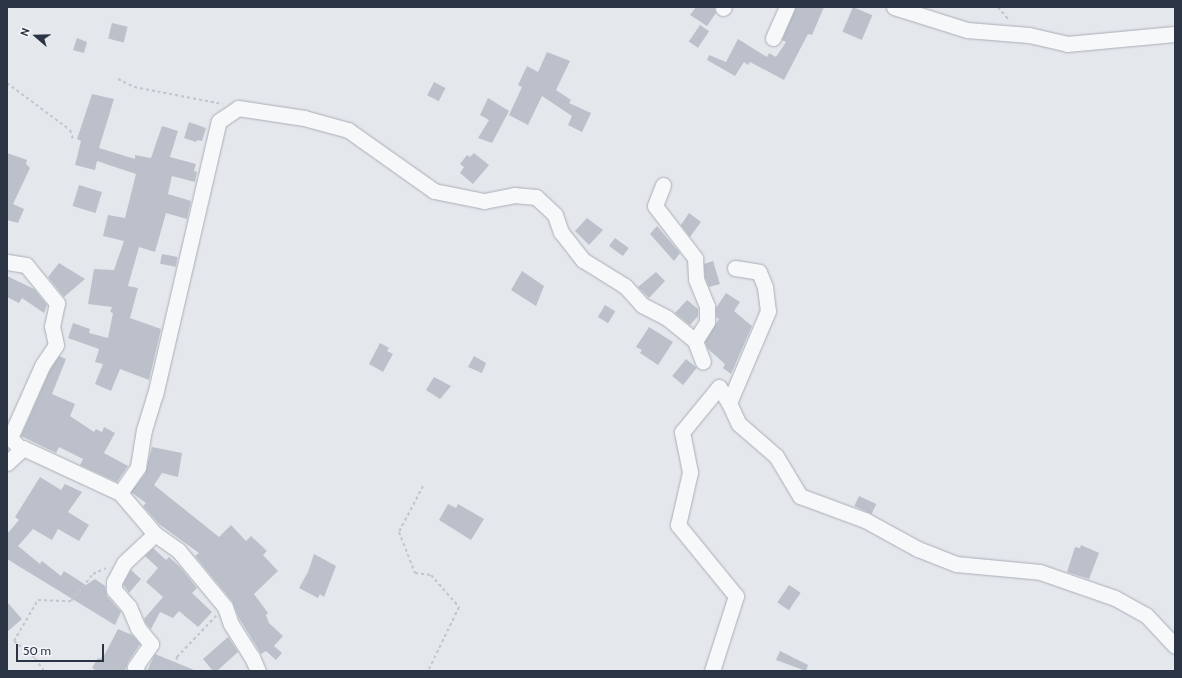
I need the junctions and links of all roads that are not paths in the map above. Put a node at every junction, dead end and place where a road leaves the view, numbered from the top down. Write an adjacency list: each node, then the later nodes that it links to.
1 (787, 7): 4 (street)
2 (894, 7): 3 (street)
3 (1175, 34)
4 (774, 38)
5 (663, 185): 8 (street)
6 (7, 262): 11 (street)
7 (735, 268): 10 (street)
8 (695, 341): 9 (street); 13 (street)
9 (703, 362)
10 (729, 403): 15 (street); 18 (street)
11 (20, 449): 12 (street); 13 (street)
12 (7, 463)
13 (120, 493): 14 (street)
14 (155, 534): 16 (street); 17 (street)
15 (1175, 646)
16 (137, 671)
17 (258, 671)
18 (712, 671)

